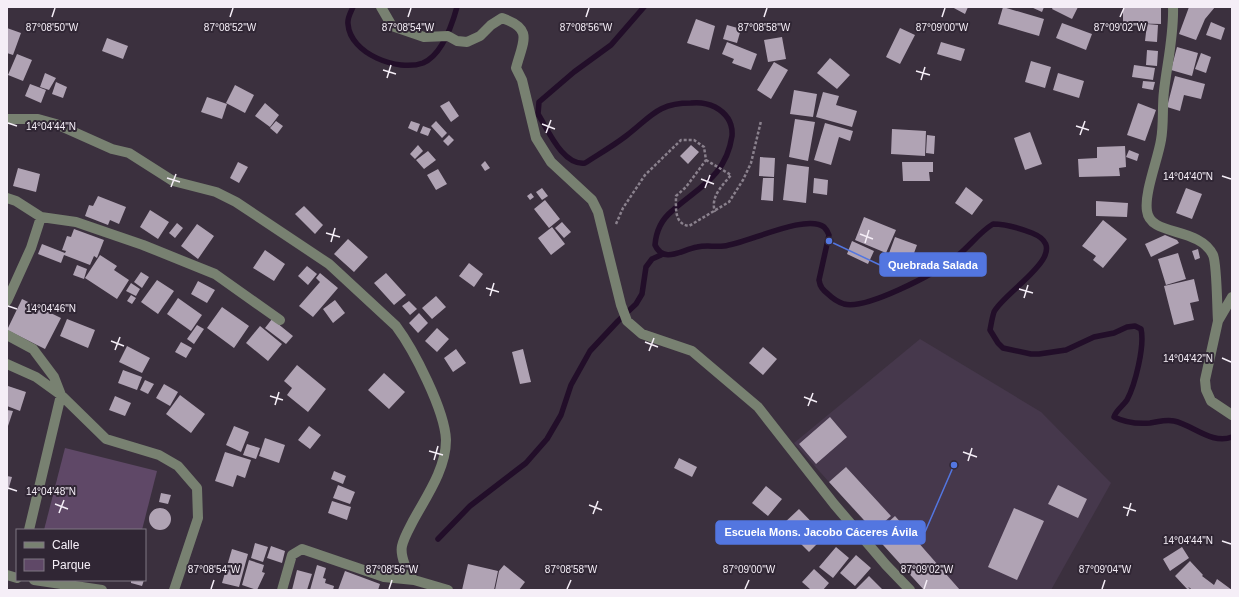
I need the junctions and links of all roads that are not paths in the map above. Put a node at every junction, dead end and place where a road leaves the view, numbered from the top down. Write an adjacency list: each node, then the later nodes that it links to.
1 (381, 7): 21 (street)
2 (1173, 7): 9 (street)
3 (7, 119): 15 (street)
4 (7, 198): 5 (street)
5 (41, 217): 7 (street); 8 (street)
6 (1232, 297): 9 (street)
7 (7, 301)
8 (280, 320)
9 (1218, 321): 13 (street)
10 (7, 335): 12 (street)
11 (7, 364): 12 (street)
12 (62, 395): 14 (street); 18 (street)
13 (1229, 414)
14 (29, 529)
15 (414, 580): 19 (street); 20 (street)
16 (41, 581): 17 (street)
17 (102, 590)
18 (174, 590)
19 (282, 590)
20 (448, 590)
21 (910, 590)

